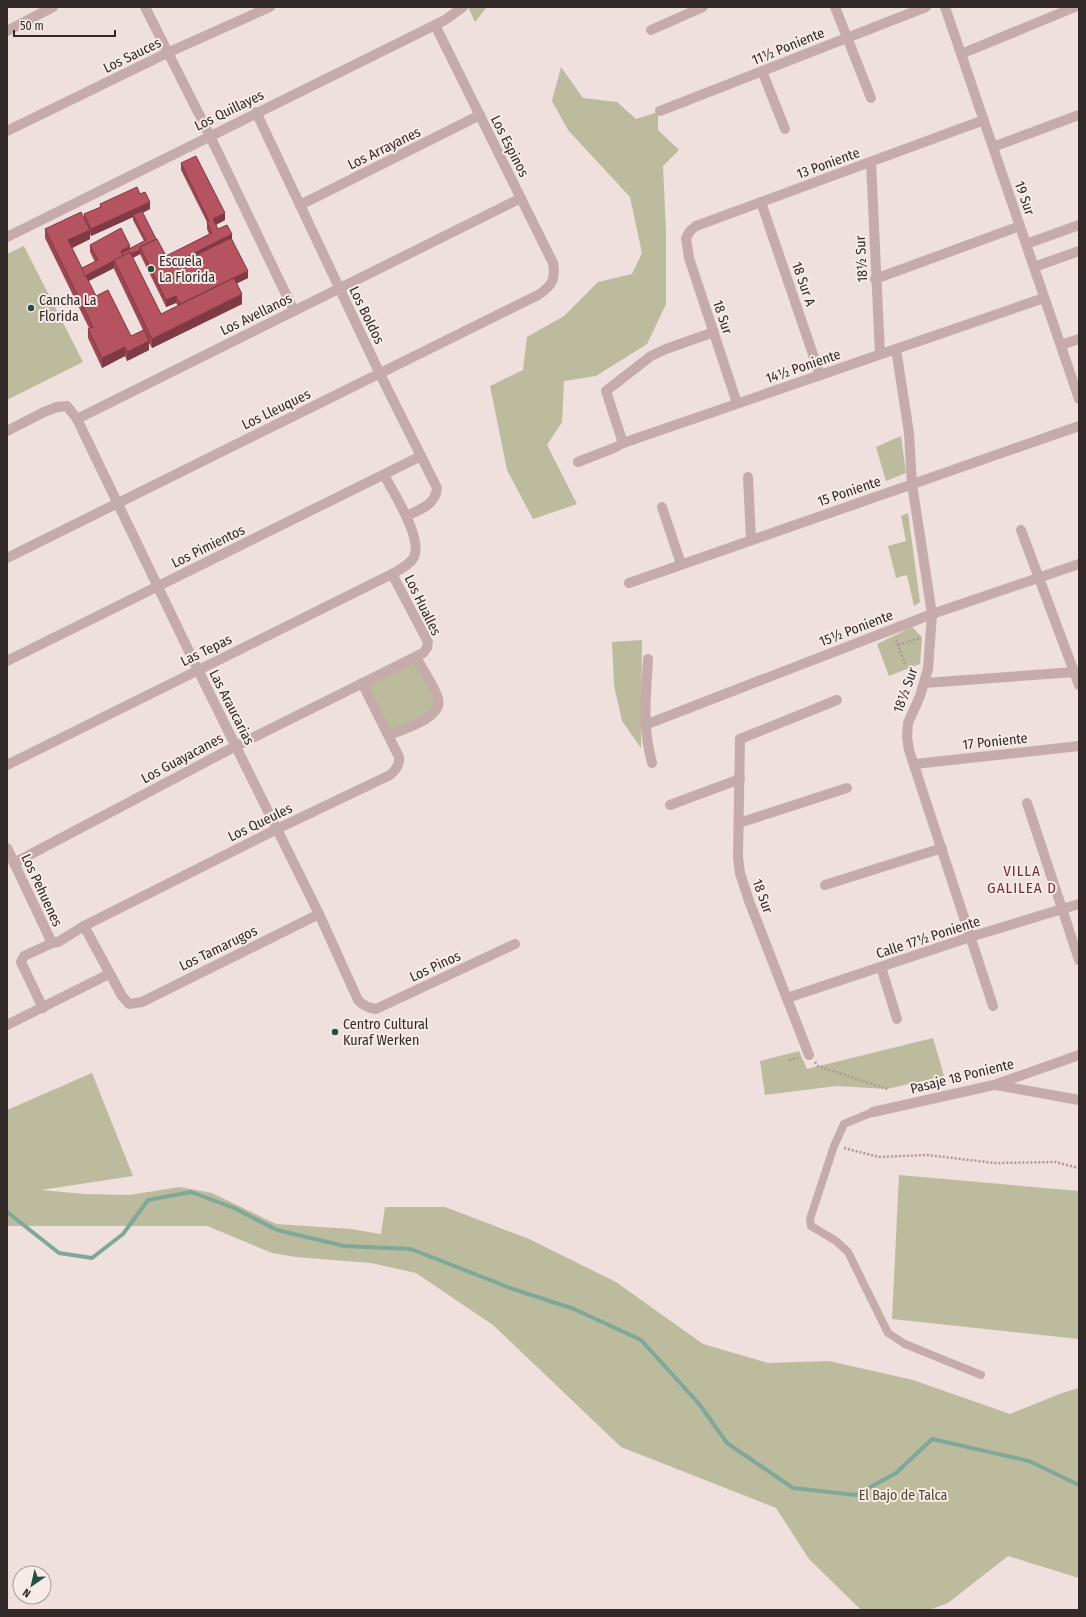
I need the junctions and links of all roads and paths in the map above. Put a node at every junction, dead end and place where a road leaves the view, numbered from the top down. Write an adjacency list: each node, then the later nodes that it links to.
1 (52, 7): 13 (street)
2 (145, 7): 15 (street)
3 (270, 7): 15 (street, Los Sauces)
4 (463, 7): 11 (street, Los Quillayes)
5 (703, 7): 10 (street)
6 (835, 7): 14 (street)
7 (926, 7): 14 (street, 11½ Poniente)
8 (945, 7): 16 (street, 19 Sur)
9 (1075, 7): 16 (street)
10 (683, 11): 12 (street)
11 (435, 25): 20 (street, Los Quillayes); 21 (street, Los Espinos)
12 (651, 30)
13 (7, 31)
14 (848, 37): 17 (street, 11½ Poniente); 18 (street)
15 (168, 53): 25 (street, Los Sauces); 26 (street)
16 (961, 54): 23 (street, 19 Sur)
17 (762, 71): 19 (street, 11½ Poniente); 24 (street)
18 (871, 98)
19 (660, 111)
20 (256, 112): 26 (street, Los Quillayes); 31 (street, Los Boldos)
21 (480, 115): 29 (street, Los Espinos); 31 (street, Los Arrayanes)
22 (1079, 116): 27 (street)
23 (984, 120): 27 (street, 19 Sur); 28 (street, 13 Poniente)
24 (785, 129)
25 (7, 131)
26 (210, 136): 34 (street, Los Quillayes); 43 (street)
27 (993, 147): 33 (street, 19 Sur)
28 (871, 162): 30 (street, 13 Poniente); 39 (street, 18½ Sur)
29 (521, 198): 40 (street, Los Espinos); 41 (street, Los Avellanos)
30 (761, 202): 35 (street, 13 Poniente); 50 (street, 18 Sur A)
31 (300, 205): 41 (street, Los Boldos)
32 (1079, 225): 36 (street)
33 (1020, 226): 36 (street, 19 Sur); 39 (street)
34 (7, 237)
35 (686, 238): 44 (street, 18 Sur)
36 (1026, 244): 38 (street, 19 Sur)
37 (1079, 251): 38 (street)
38 (1034, 267): 42 (street, 19 Sur)
39 (875, 278): 48 (street, 18½ Sur)
40 (553, 280): 49 (street, Los Lleuques)
41 (339, 289): 43 (street, Los Avellanos); 49 (street, Los Boldos)
42 (1044, 298): 46 (street, 19 Sur); 47 (street, 14½ Poniente)
43 (294, 311): 53 (street, Los Avellanos)
44 (714, 332): 52 (street, 18 Sur); 56 (street)
45 (1079, 339): 46 (street)
46 (1061, 345): 51 (street, 19 Sur)
47 (896, 349): 48 (street, 14½ Poniente); 61 (street, 18½ Sur)
48 (880, 354): 50 (street, 14½ Poniente)
49 (380, 374): 57 (street, Los Boldos); 62 (street, Los Lleuques)
50 (820, 375): 52 (street, 14½ Poniente)
51 (1079, 399)
52 (737, 403): 56 (street, 14½ Poniente)
53 (76, 418): 55 (street); 62 (street, Las Araucarias)
54 (1079, 426): 61 (street, 15 Poniente)
55 (7, 431)
56 (623, 443): 58 (street, 14½ Poniente)
57 (421, 456): 59 (street, Los Pimientos); 64 (street, Los Boldos)
58 (578, 462)
59 (384, 475): 64 (street); 73 (street, Los Pimientos)
60 (748, 477): 66 (street)
61 (912, 484): 66 (street, 15 Poniente); 74 (street, 18½ Sur)
62 (118, 503): 67 (street, Los Lleuques); 73 (street, Las Araucarias)
63 (662, 507): 68 (street)
64 (406, 516): 70 (street, Las Tepas)
65 (1021, 530): 71 (street)
66 (751, 540): 68 (street, 15 Poniente)
67 (7, 558)
68 (682, 564): 72 (street, 15 Poniente)
69 (1079, 564): 71 (street, 15½ Poniente)
70 (392, 574): 78 (street, Los Hualles); 83 (street, Las Tepas)
71 (1039, 577): 74 (street, 15½ Poniente); 84 (street)
72 (629, 582)
73 (158, 586): 81 (street, Los Pimientos); 83 (street, Las Araucarias)
74 (932, 614): 75 (street, 15½ Poniente); 76 (street, 18½ Sur)
75 (892, 629): 77 (path); 89 (street, 15½ Poniente)
76 (932, 635): 77 (path); 86 (street, 18½ Sur)
77 (898, 645): 82 (path)
78 (427, 648): 79 (street, Los Guayacanes)
79 (416, 657): 85 (street, Los Guayacanes); 90 (street)
80 (648, 659): 89 (street)
81 (7, 661)
82 (905, 664)
83 (198, 670): 91 (street, Las Araucarias); 95 (street, Las Tepas)
84 (1074, 672): 86 (street); 87 (street)
85 (362, 683): 90 (street, Los Queules); 91 (street, Los Guayacanes)
86 (925, 683): 94 (street, 18½ Sur)
87 (1079, 684)
88 (837, 700): 96 (street, 18 Sur)
89 (645, 725): 93 (street)
90 (389, 735): 101 (street, Los Queules)
91 (236, 746): 101 (street, Las Araucarias); 104 (street, Los Guayacanes)
92 (1079, 746): 94 (street, 17 Poniente)
93 (652, 763)
94 (915, 764): 103 (street, 18½ Sur)
95 (7, 765)
96 (740, 779): 99 (street); 100 (street, 18 Sur)
97 (847, 788): 100 (street)
98 (1027, 803): 107 (street)
99 (670, 805)
100 (739, 823): 116 (street, 18 Sur)
101 (277, 829): 108 (street, Las Araucarias); 109 (street, Los Queules)
102 (7, 848): 104 (street, Los Pehuenes)
103 (942, 848): 105 (street); 110 (street, 18½ Sur)
104 (14, 863): 111 (street, Los Pehuenes)
105 (824, 885)
106 (1079, 904): 107 (street, Calle 17½ Poniente)
107 (1062, 910): 110 (street, Calle 17½ Poniente); 113 (street)
108 (319, 914): 115 (street, Los Tamarugos); 117 (street, Las Araucarias)
109 (84, 926): 111 (street, Los Queules); 115 (street)
110 (970, 938): 114 (street, Calle 17½ Poniente); 118 (street, 18½ Sur)
111 (52, 943): 119 (street, Los Queules)
112 (515, 944): 117 (street, Los Pinos)
113 (1079, 960)
114 (881, 966): 116 (street, Calle 17½ Poniente); 120 (street)
115 (109, 974): 119 (street)
116 (787, 998): 122 (street, 18 Sur)
117 (366, 1006)
118 (994, 1006)
119 (43, 1008): 121 (street)
120 (897, 1018)
121 (7, 1025)
122 (809, 1054)
123 (1079, 1055): 125 (street, Pasaje 18 Poniente)
124 (818, 1066): 126 (path)
125 (994, 1084): 127 (street); 128 (street, Pasaje 18 Poniente)
126 (887, 1090)
127 (1079, 1100)
128 (873, 1112): 129 (lane)
129 (834, 1146): 130 (path); 131 (lane)
130 (1079, 1168)
131 (981, 1375)

